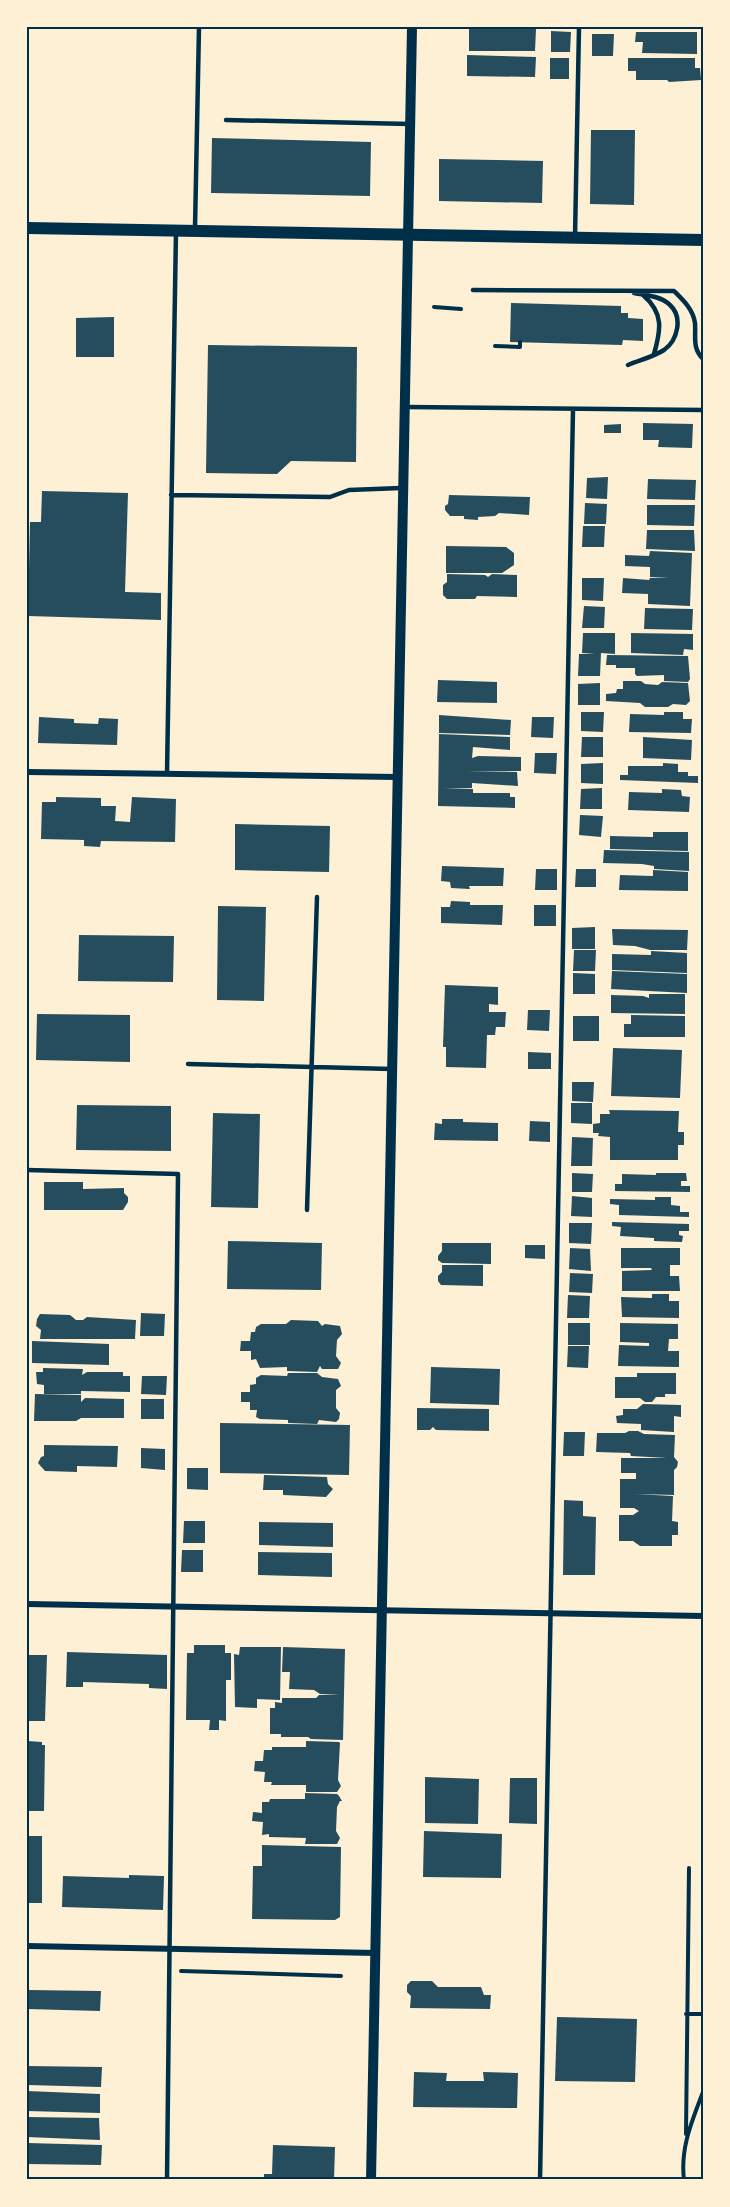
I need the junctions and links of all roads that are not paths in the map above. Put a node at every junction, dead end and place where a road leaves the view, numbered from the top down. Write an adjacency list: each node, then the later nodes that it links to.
1 (199, 27): 8 (lane)
2 (412, 27): 5 (street)
3 (579, 27): 10 (lane)
4 (226, 120): 5 (lane)
5 (410, 124): 9 (street)
6 (27, 228): 7 (main road)
7 (176, 230): 8 (main road); 22 (lane)
8 (195, 231): 9 (main road)
9 (408, 235): 10 (main road); 18 (street)
10 (575, 238): 11 (main road)
11 (703, 240)
12 (473, 290): 13 (lane)
13 (624, 290): 14 (lane); 16 (lane)
14 (642, 295): 15 (lane); 15 (lane)
15 (654, 354): 17 (lane)
16 (703, 359)
17 (628, 365)
18 (404, 407): 19 (lane); 21 (street)
19 (573, 409): 20 (lane); 35 (lane)
20 (703, 410)
21 (403, 488): 22 (lane); 25 (street)
22 (171, 495): 24 (lane)
23 (27, 772): 24 (street)
24 (167, 774): 25 (street)
25 (398, 777): 29 (street)
26 (317, 897): 28 (lane)
27 (188, 1064): 28 (lane)
28 (311, 1067): 29 (lane); 31 (lane)
29 (392, 1069): 34 (street)
30 (27, 1170): 33 (lane)
31 (307, 1210)
32 (27, 1604): 33 (street)
33 (173, 1607): 34 (street); 38 (lane)
34 (382, 1611): 35 (street); 39 (street)
35 (552, 1614): 36 (street); 42 (lane)
36 (703, 1616)
37 (27, 1946): 38 (street)
38 (170, 1949): 39 (street); 40 (lane)
39 (376, 1953): 41 (street)
40 (167, 2180)
41 (371, 2180)
42 (540, 2180)

